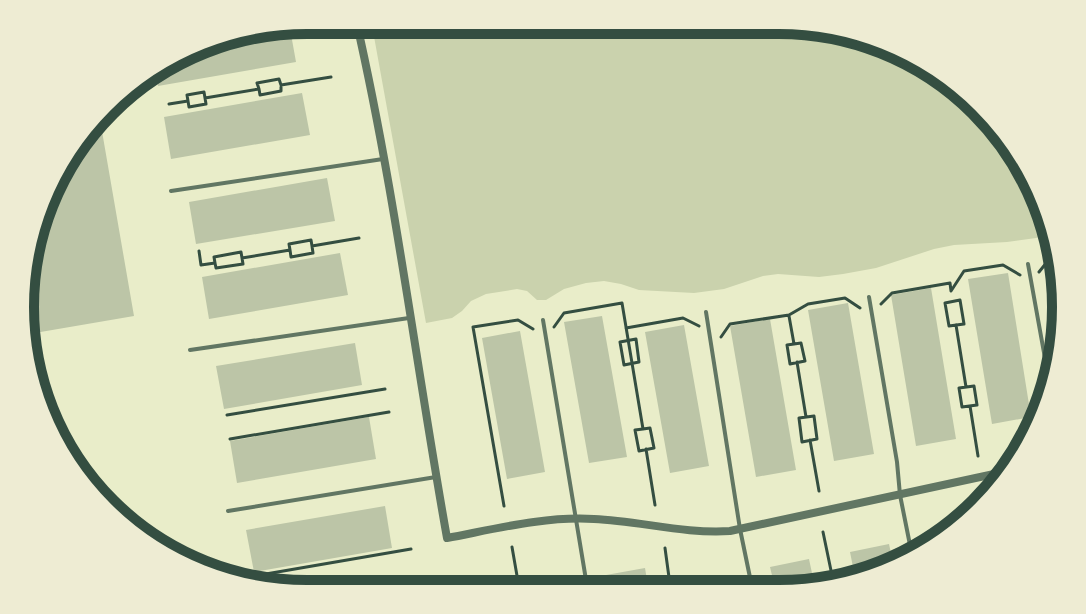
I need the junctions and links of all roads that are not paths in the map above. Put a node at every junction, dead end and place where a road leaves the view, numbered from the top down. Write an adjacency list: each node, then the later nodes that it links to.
1 (359, 34): 2 (street)
2 (383, 159): 3 (lane); 7 (street)
3 (171, 191)
4 (1028, 264): 10 (lane)
5 (869, 297): 13 (lane)
6 (706, 312): 16 (lane)
7 (411, 317): 9 (lane); 12 (street)
8 (543, 320): 15 (lane)
9 (190, 350)
10 (1046, 364)
11 (994, 474): 13 (street)
12 (436, 477): 14 (lane); 15 (street)
13 (900, 495): 16 (street); 17 (lane)
14 (228, 511)
15 (575, 518): 16 (street); 18 (lane)
16 (740, 529): 19 (lane)
17 (910, 546)
18 (586, 580)
19 (751, 580)

